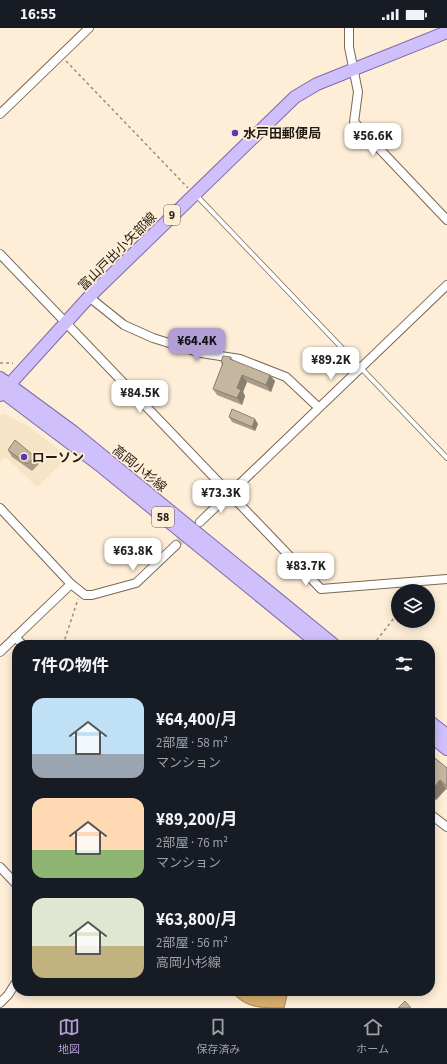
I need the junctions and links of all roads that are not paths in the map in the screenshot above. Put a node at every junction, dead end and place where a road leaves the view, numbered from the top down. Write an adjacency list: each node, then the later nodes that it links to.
1 (89, 28): 5 (street)
2 (349, 28): 4 (street)
3 (447, 32): 4 (main road, 富山戸出小矢部線 / 9)
4 (353, 70): 6 (main road, 富山戸出小矢部線 / 9); 7 (street)
5 (0, 114)
6 (194, 193): 10 (main road, 富山戸出小矢部線 / 9); 12 (lane)
7 (447, 220)
8 (0, 254): 11 (street)
9 (447, 285): 12 (street)
10 (89, 297): 11 (main road, 富山戸出小矢部線 / 9); 14 (street)
11 (66, 322): 13 (main road, 富山戸出小矢部線 / 9); 16 (street)
12 (359, 368): 14 (street); 15 (lane)
13 (2, 388): 24 (main road, 高岡小杉線 / 58); 25 (main road, 高岡小杉線 / 58)
14 (318, 407): 16 (street)
15 (447, 458)
16 (229, 492): 18 (street); 20 (street)
17 (0, 508): 21 (street)
18 (200, 522)
19 (176, 545): 21 (street)
20 (447, 579)
21 (71, 584): 22 (street)
22 (15, 637): 23 (street); 26 (street)
23 (18, 640)
24 (314, 640)
25 (328, 640)
26 (0, 652)
27 (435, 726): 28 (main road)
28 (447, 735)
29 (435, 739): 30 (main road)
30 (447, 749)
31 (435, 818): 32 (street)
32 (447, 827)
33 (0, 868): 34 (street)
34 (12, 880)
35 (12, 989): 36 (street)
36 (0, 1003)

